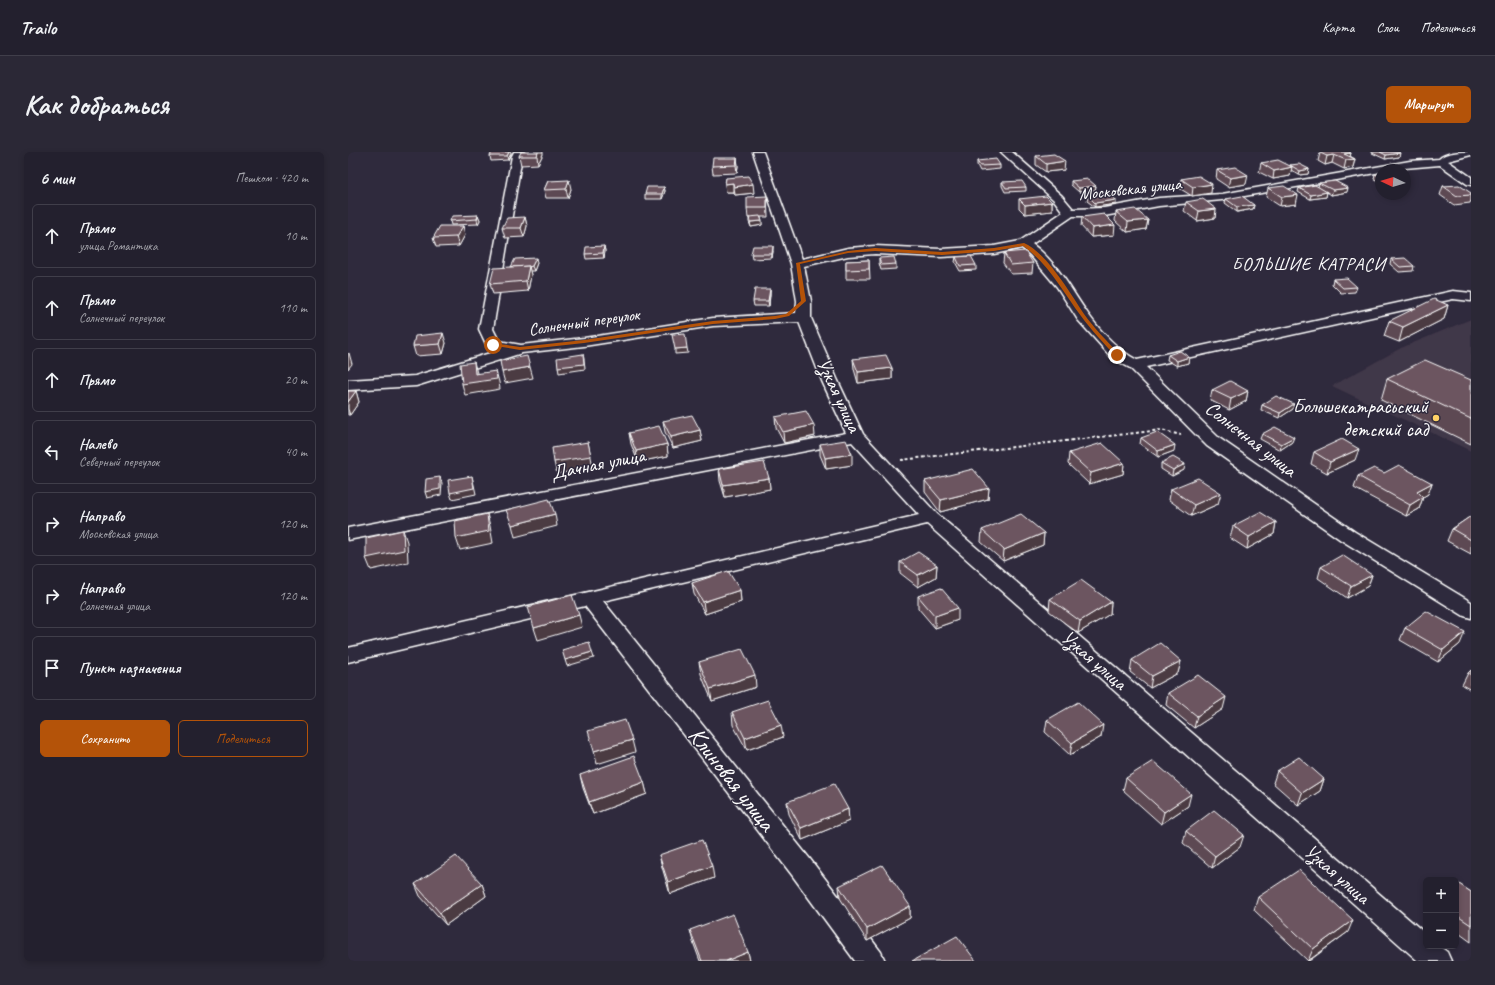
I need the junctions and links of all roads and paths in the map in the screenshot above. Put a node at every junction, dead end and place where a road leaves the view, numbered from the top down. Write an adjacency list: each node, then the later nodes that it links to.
1 (519, 152): 13 (street)
2 (758, 152): 10 (street, Узкая улица)
3 (1006, 152): 8 (street)
4 (1431, 152): 6 (street)
5 (1471, 152): 6 (street, Московская улица)
6 (1444, 160): 7 (street); 8 (street, Московская улица)
7 (1471, 182)
8 (1070, 213): 9 (street, Московская улица)
9 (1024, 244): 10 (street, Московская улица); 14 (street, Солнечная улица)
10 (797, 264): 12 (street, Узкая улица)
11 (1471, 297): 14 (street)
12 (804, 309): 13 (street, Солнечный переулок); 16 (street, Узкая улица)
13 (520, 349): 15 (street, Солнечный переулок)
14 (1134, 365): 17 (street, Солнечная улица)
15 (348, 385)
16 (856, 436): 18 (street, Узкая улица); 20 (street, Дачная улица)
17 (1213, 442): 18 (path); 22 (street, Солнечная улица)
18 (882, 463): 19 (street, Узкая улица)
19 (932, 518): 21 (street); 25 (street, Узкая улица)
20 (348, 534)
21 (590, 598): 23 (street); 24 (street, Клиновая улица)
22 (1471, 611)
23 (348, 655)
24 (871, 961)
25 (1437, 961)

